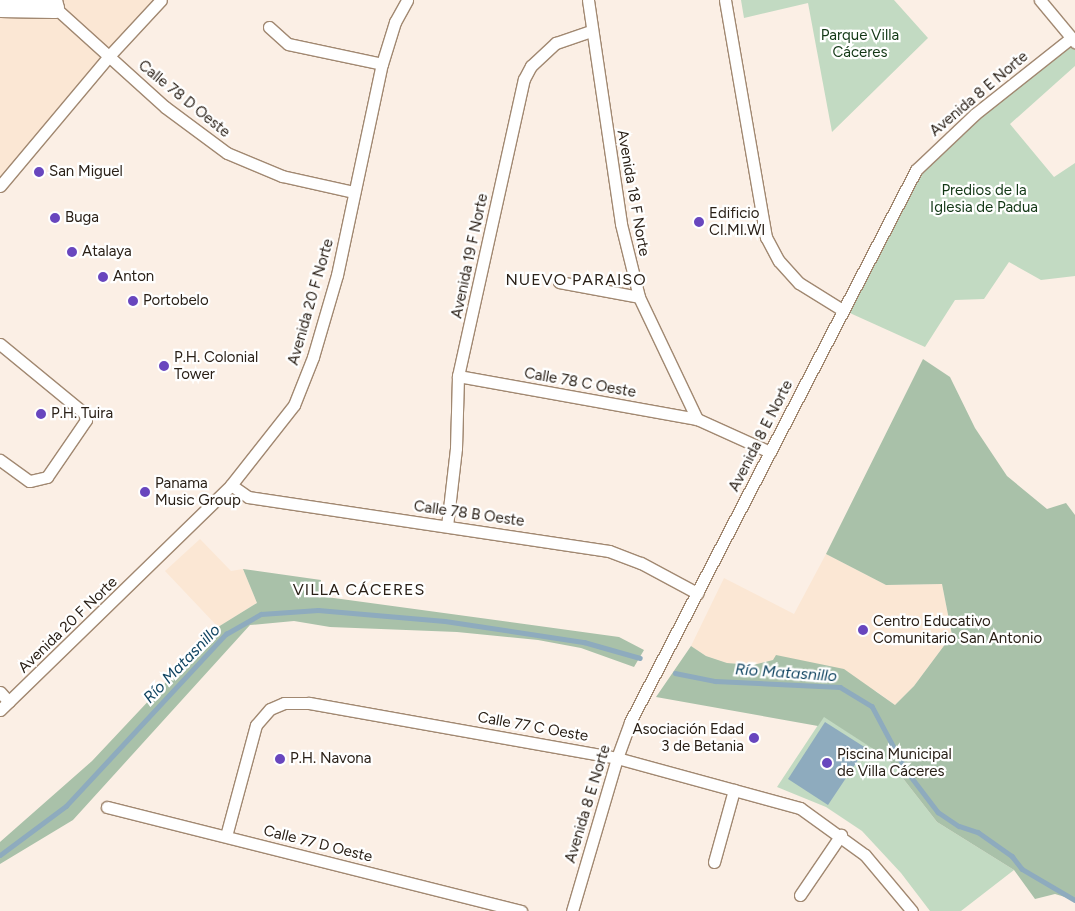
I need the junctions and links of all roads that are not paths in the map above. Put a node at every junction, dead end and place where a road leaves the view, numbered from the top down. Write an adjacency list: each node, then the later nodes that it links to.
1 (160, 0): 11 (street)
2 (407, 0): 12 (street, Avenida 20 F Norte)
3 (588, 0): 9 (street, Avenida 18 F Norte)
4 (725, 0): 17 (street)
5 (1040, 0): 10 (street)
6 (51, 3): 7 (main road); 11 (street, Calle 78 D Oeste)
7 (0, 7)
8 (269, 27): 12 (street)
9 (590, 31): 16 (street, Avenida 18 F Norte); 19 (street, Avenida 19 F Norte)
10 (1073, 40): 17 (street, Avenida 8 E Norte)
11 (109, 56): 13 (street); 14 (street, Calle 78 D Oeste)
12 (382, 64): 14 (street, Avenida 20 F Norte)
13 (0, 186)
14 (354, 192): 23 (street, Avenida 20 F Norte)
15 (559, 282): 16 (street)
16 (639, 297): 20 (street, Avenida 18 F Norte)
17 (842, 309): 21 (street, Avenida 8 E Norte)
18 (0, 344): 22 (street)
19 (458, 376): 20 (street, Calle 78 C Oeste); 24 (street, Avenida 19 F Norte)
20 (697, 419): 21 (street)
21 (770, 452): 25 (street, Avenida 8 E Norte)
22 (0, 460)
23 (231, 485): 24 (street, Calle 78 B Oeste); 27 (street, Avenida 20 F Norte)
24 (447, 526): 25 (street, Calle 78 B Oeste)
25 (698, 593): 29 (street, Avenida 8 E Norte)
26 (0, 692): 27 (street)
27 (9, 702): 28 (street, Avenida 20 F Norte)
28 (0, 710)
29 (617, 758): 30 (street, Calle 77 C Oeste); 33 (street, Calle 77 C Oeste); 37 (street, Avenida 8 E Norte)
30 (734, 790): 32 (street, Calle 77 C Oeste); 34 (street)
31 (107, 807): 33 (street, Calle 77 D Oeste)
32 (841, 835): 35 (street); 38 (street, Calle 77 C Oeste)
33 (226, 836): 36 (street, Calle 77 D Oeste)
34 (714, 862)
35 (800, 895)
36 (521, 911)
37 (572, 911)
38 (912, 911)

